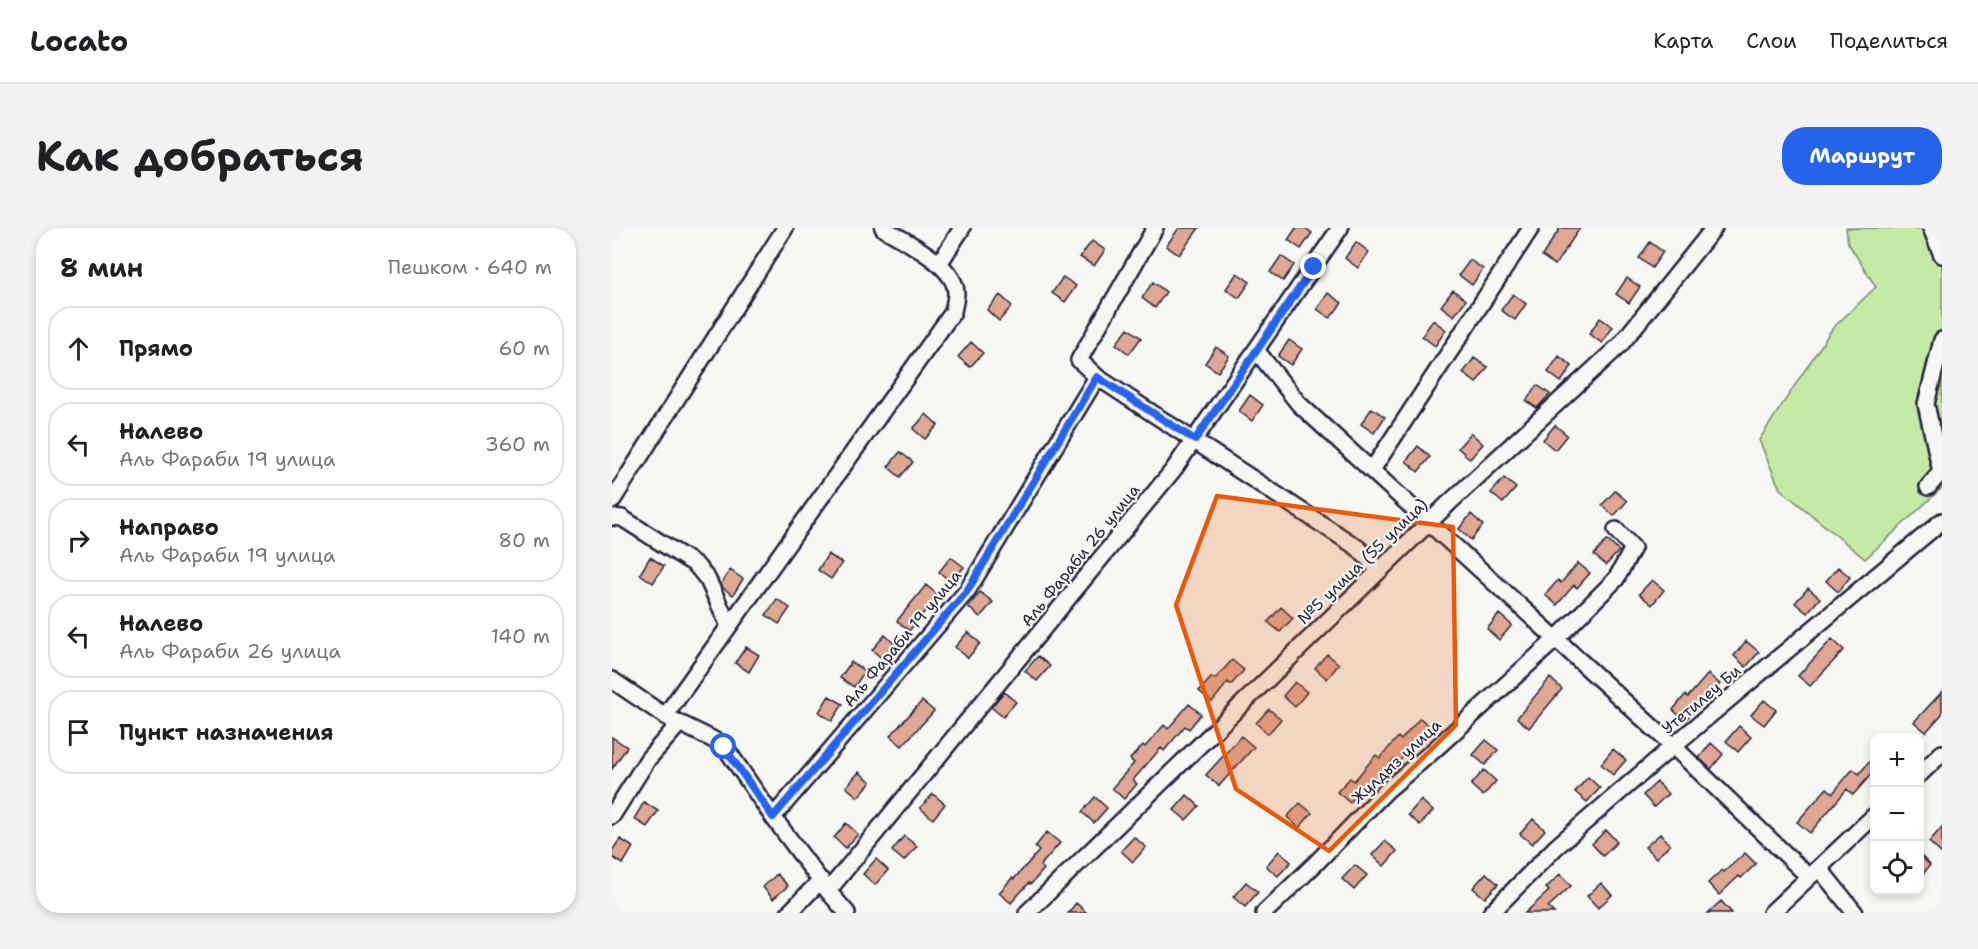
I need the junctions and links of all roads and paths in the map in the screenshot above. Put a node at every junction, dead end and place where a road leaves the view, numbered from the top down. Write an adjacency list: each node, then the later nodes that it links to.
1 (785, 228): 17 (street)
2 (883, 228): 10 (street)
3 (962, 228): 10 (street)
4 (1155, 228): 13 (street)
5 (1340, 228): 12 (street, Аль Фараби 26 улица)
6 (1531, 228): 15 (street)
7 (1714, 228): 20 (street, №5 улица (55 улица))
8 (1931, 228): 9 (street)
9 (1942, 255)
10 (939, 264): 23 (street)
11 (1942, 340): 16 (street)
12 (1256, 350): 14 (street, Аль Фараби 26 улица); 15 (street)
13 (1097, 377): 14 (street); 32 (street, Аль Фараби 19 улица)
14 (1195, 440): 22 (street); 35 (street, Аль Фараби 26 улица)
15 (1372, 470): 20 (street)
16 (1928, 487)
17 (612, 501)
18 (612, 517): 23 (street)
19 (1942, 521): 28 (street, Утетилеу Би)
20 (1428, 524): 22 (street, №5 улица (55 улица)); 24 (street)
21 (1616, 530): 24 (street, Жулдыз улица)
22 (1379, 570): 38 (street, №5 улица (55 улица))
23 (729, 626): 26 (street)
24 (1556, 639): 28 (street); 39 (street, Жулдыз улица)
25 (612, 680): 26 (street)
26 (665, 716): 27 (street)
27 (680, 724): 31 (street); 32 (street)
28 (1673, 746): 34 (street); 40 (street, Утетилеу Би)
29 (1942, 753): 30 (street)
30 (1924, 770)
31 (612, 816)
32 (773, 817): 35 (street)
33 (1870, 821): 34 (street)
34 (1814, 872): 41 (street); 42 (street)
35 (824, 885): 36 (street, Аль Фараби 26 улица); 37 (street)
36 (789, 913)
37 (847, 913)
38 (1027, 913)
39 (1264, 913)
40 (1491, 913)
41 (1771, 913)
42 (1855, 913)

